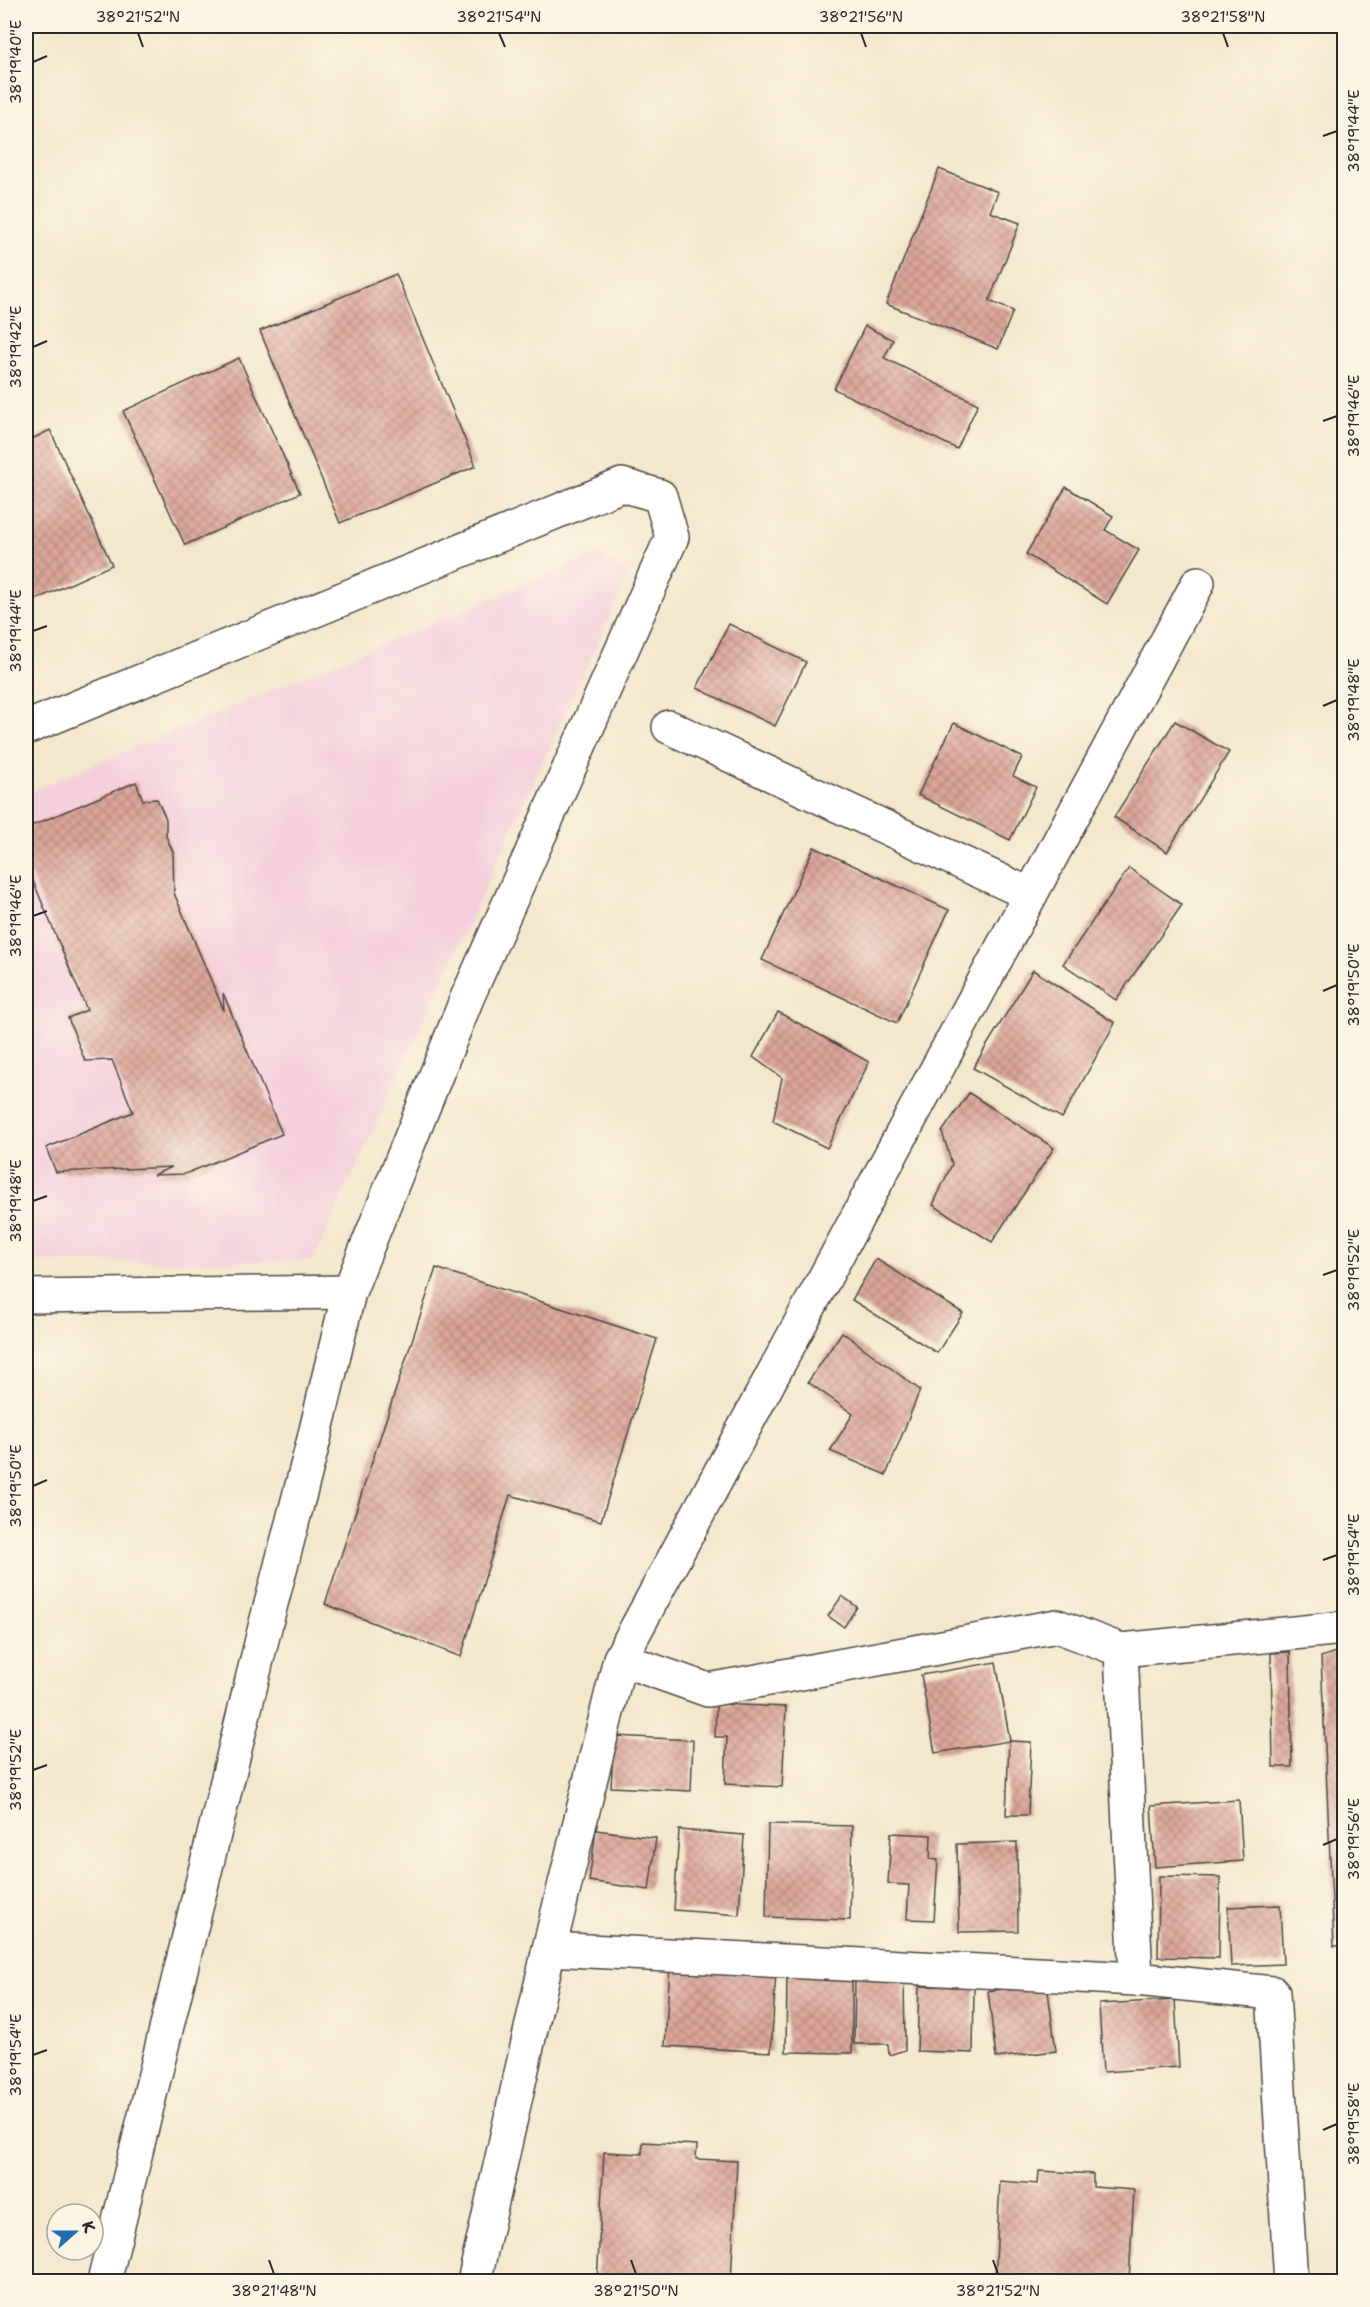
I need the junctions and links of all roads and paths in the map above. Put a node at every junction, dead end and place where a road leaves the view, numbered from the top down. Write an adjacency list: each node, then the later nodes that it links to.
1 (1198, 583): 4 (street)
2 (669, 727): 4 (street)
3 (26, 728): 5 (street)
4 (1029, 894): 9 (street)
5 (349, 1292): 6 (street); 12 (street)
6 (26, 1296)
7 (1344, 1628): 8 (street)
8 (1121, 1650): 9 (street); 11 (street)
9 (620, 1659): 10 (street)
10 (549, 1949): 11 (street); 13 (street)
11 (1136, 1979): 14 (street)
12 (104, 2282)
13 (474, 2282)
14 (1291, 2282)

